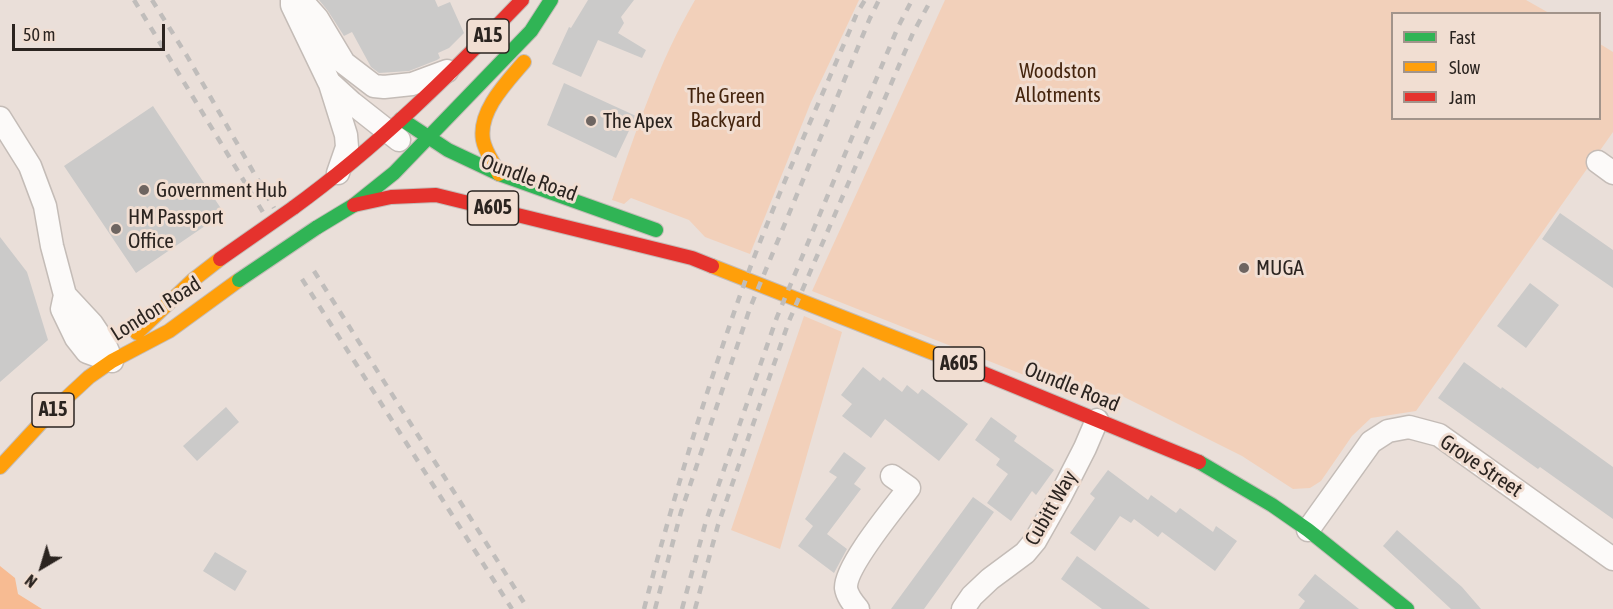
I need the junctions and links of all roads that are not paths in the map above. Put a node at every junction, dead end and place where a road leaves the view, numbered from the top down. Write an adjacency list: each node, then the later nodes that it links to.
1 (292, 0): 7 (street)
2 (299, 0): 6 (street); 9 (street)
3 (522, 0): 6 (main road, London Road / A15)
4 (551, 0): 5 (main road, Oundle Road / A605)
5 (540, 17): 10 (main road, Oundle Road / A605); 11 (main road, Oundle Road / A605)
6 (453, 69): 9 (main road, London Road / A15)
7 (329, 82): 9 (street); 12 (street)
8 (0, 118): 19 (street)
9 (394, 125): 10 (street); 12 (main road, London Road / A15)
10 (424, 150): 11 (main road, Oundle Road / A605); 13 (main road, London Road / A15)
11 (499, 174): 15 (main road, Oundle Road / A605)
12 (336, 177): 19 (main road, London Road / A15, bridge)
13 (354, 205): 16 (main road, Oundle Road / A605); 19 (main road, London Road / A15, bridge)
14 (567, 214): 16 (main road, Oundle Road / A605)
15 (667, 234)
16 (630, 241): 18 (main road, Oundle Road / A605)
17 (682, 244): 18 (main road)
18 (692, 258): 20 (main road, Oundle Road / A605)
19 (112, 361): 21 (main road, A15)
20 (1097, 420): 23 (main road, Oundle Road / A605); 26 (street, Cubitt Way)
21 (0, 467)
22 (892, 476): 25 (street)
23 (1308, 530): 24 (street, Grove Street); 27 (main road, Oundle Road / A605)
24 (1613, 559)
25 (858, 609)
26 (963, 609)
27 (1407, 609)

